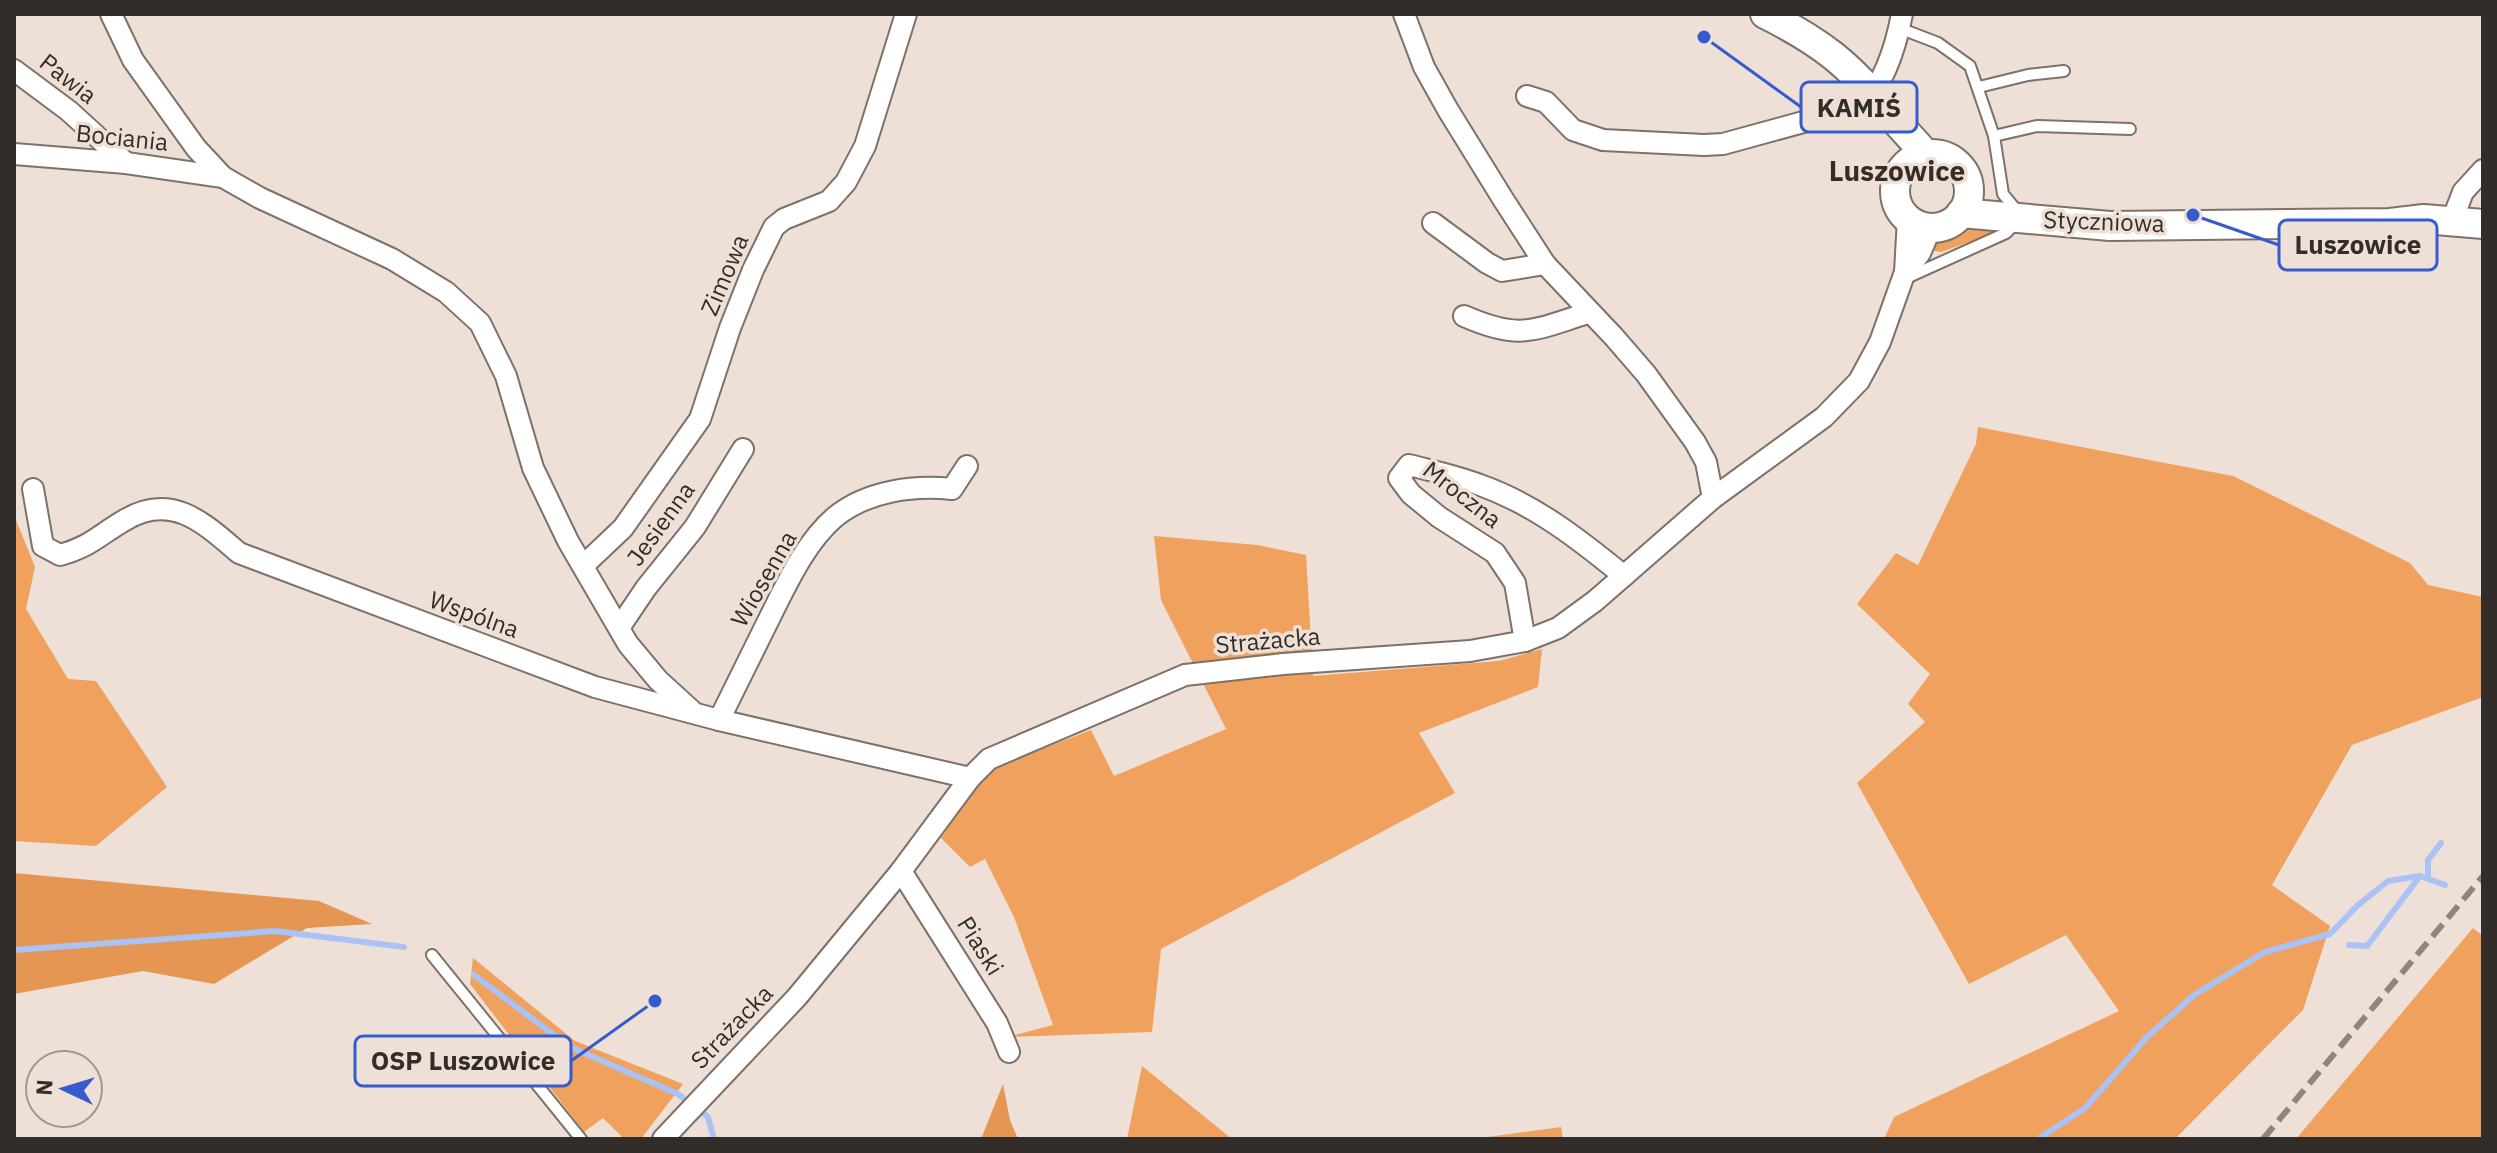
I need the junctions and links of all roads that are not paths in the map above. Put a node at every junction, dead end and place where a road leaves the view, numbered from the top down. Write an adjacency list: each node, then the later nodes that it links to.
1 (111, 14): 18 (street)
2 (906, 14): 33 (street, Zimowa)
3 (1404, 14): 25 (street)
4 (1765, 14): 10 (street)
5 (1900, 21): 8 (lane); 10 (street)
6 (14, 70): 15 (street, Pawia)
7 (2064, 71): 8 (lane)
8 (1979, 87): 12 (lane)
9 (1527, 96): 10 (street)
10 (1882, 103): 14 (street); 16 (street)
11 (2130, 129): 12 (lane)
12 (1994, 136): 20 (lane)
13 (14, 154): 15 (street, Bociania)
14 (1926, 155): 16 (street); 19 (street)
15 (126, 163): 18 (street, Bociania)
16 (1901, 169): 23 (street)
17 (2483, 170): 21 (street)
18 (223, 177): 33 (street)
19 (1965, 202): 20 (street, Styczniowa); 23 (street)
20 (2018, 217): 21 (street, Styczniowa); 26 (lane)
21 (2452, 221): 24 (street, Styczniowa)
22 (1433, 223): 25 (street)
23 (1919, 223): 26 (street, Strażacka)
24 (2483, 224)
25 (1545, 264): 27 (street)
26 (1904, 276): 32 (street, Strażacka)
27 (1588, 313): 28 (street); 32 (street)
28 (1464, 316)
29 (743, 449): 35 (street, Jesienna)
30 (967, 466): 38 (street, Wiosenna)
31 (33, 489): 37 (street, Wspólna)
32 (1713, 498): 34 (street, Strażacka)
33 (584, 565): 35 (street)
34 (1624, 576): 36 (street, Strażacka); 36 (street, Mroczna)
35 (619, 628): 37 (street)
36 (1525, 641): 39 (street, Strażacka)
37 (695, 713): 38 (street, Wspólna)
38 (719, 720): 39 (street, Wspólna)
39 (970, 778): 40 (street, Strażacka)
40 (901, 871): 42 (street, Piaski); 44 (street, Strażacka)
41 (432, 955): 43 (lane)
42 (1009, 1052)
43 (581, 1139)
44 (663, 1139)

